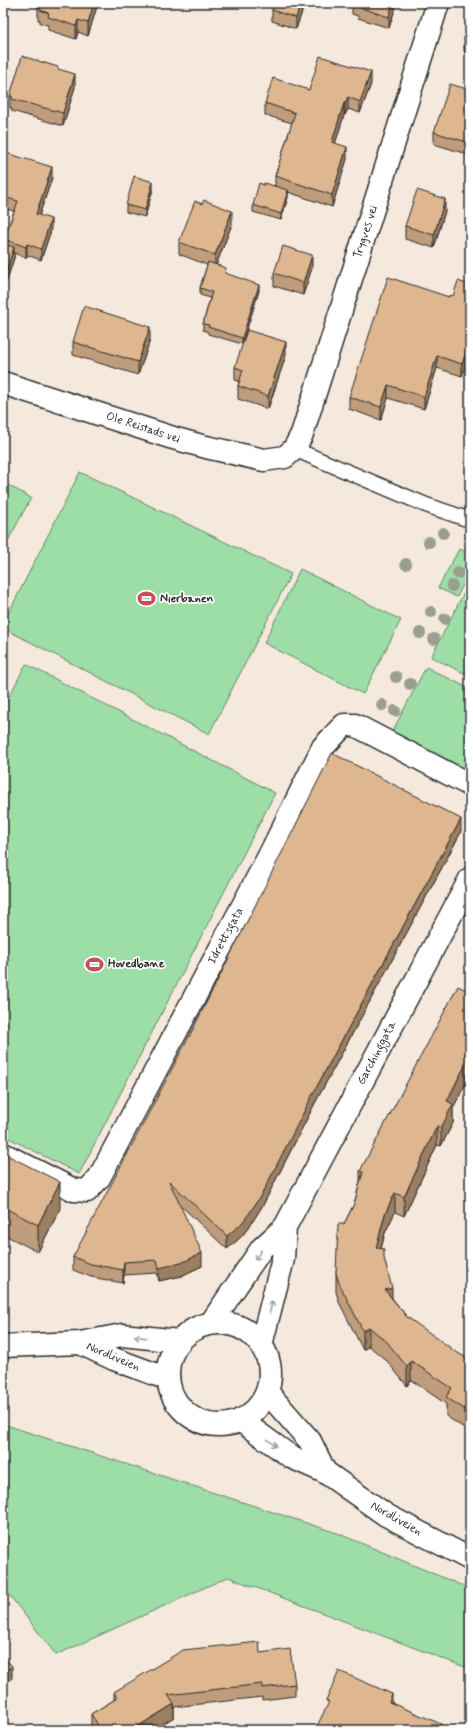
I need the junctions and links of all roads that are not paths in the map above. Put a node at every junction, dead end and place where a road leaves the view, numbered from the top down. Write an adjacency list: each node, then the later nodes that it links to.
1 (438, 3): 3 (street, Trygves vei)
2 (3, 383): 3 (street, Ole Reistads vei)
3 (290, 453): 4 (lane)
4 (470, 520)
5 (470, 785): 7 (street, Idrettsgata)
6 (467, 891): 8 (street, Garchinggata)
7 (3, 1154)
8 (285, 1228): 9 (street, Garchinggata, one-way to 9); 12 (street, Garchinggata, one-way to 8)
9 (211, 1323): 10 (street); 12 (street)
10 (179, 1341): 11 (street, Nordliveien, one-way to 11); 14 (street)
11 (80, 1343): 13 (street, Nordliveien); 14 (street, Nordliveien)
12 (261, 1345): 15 (street)
13 (3, 1346)
14 (168, 1378): 16 (street)
15 (267, 1392): 16 (street); 17 (street, Nordliveien)
16 (240, 1420): 17 (street, Nordliveien, one-way to 17)
17 (326, 1472): 18 (street, Nordliveien)
18 (470, 1559)

